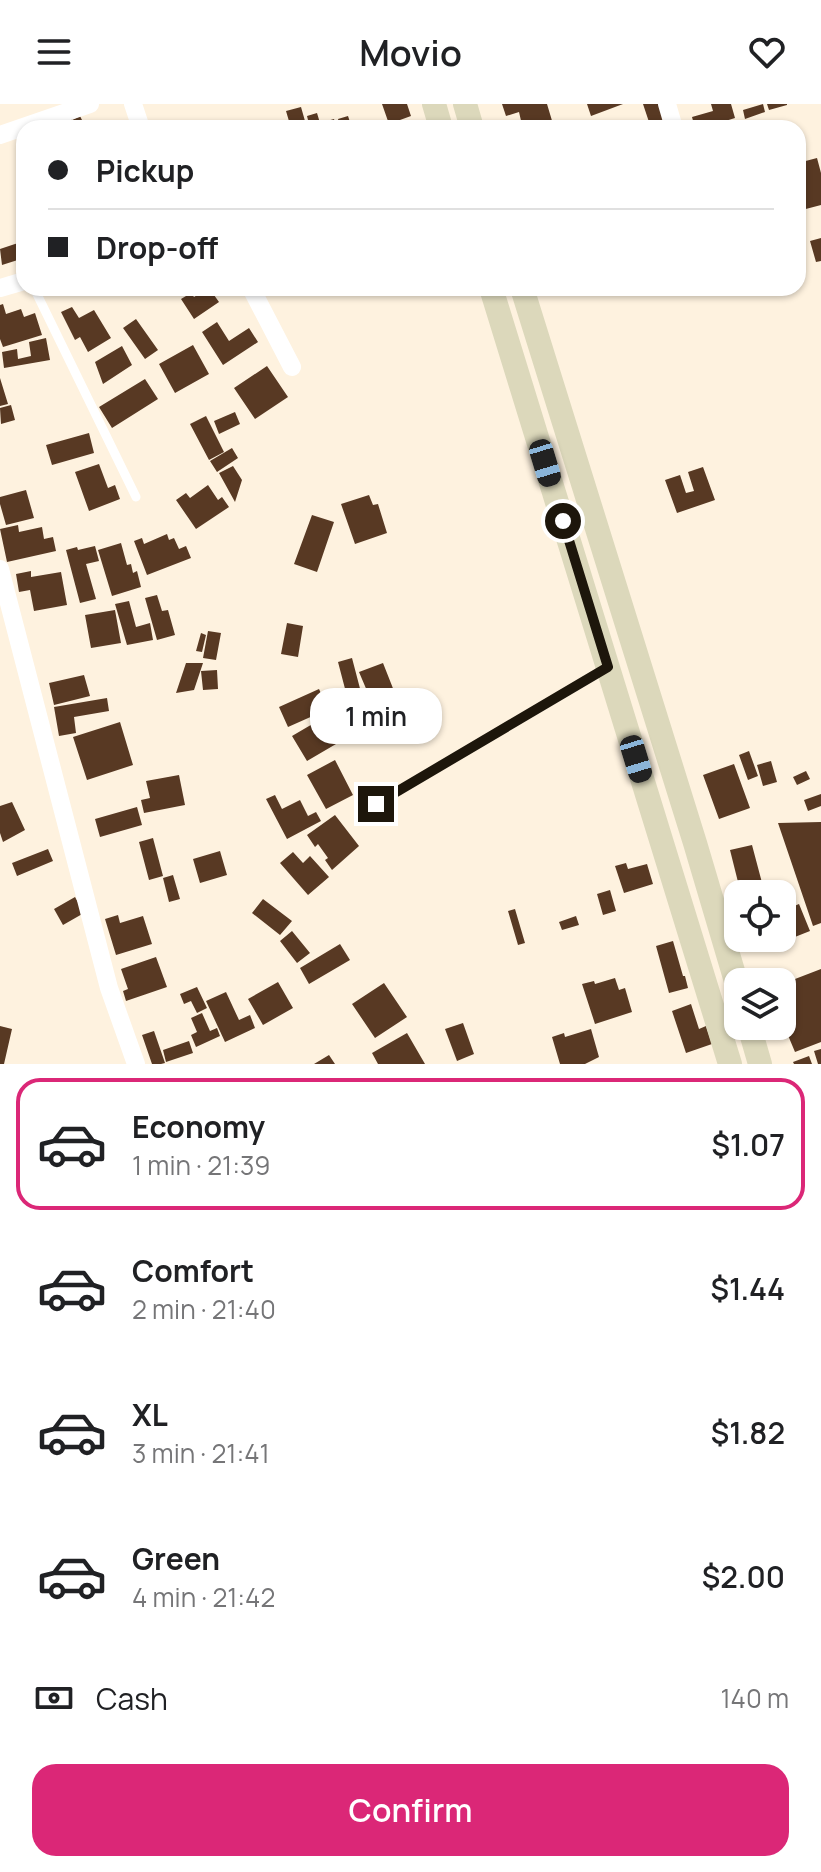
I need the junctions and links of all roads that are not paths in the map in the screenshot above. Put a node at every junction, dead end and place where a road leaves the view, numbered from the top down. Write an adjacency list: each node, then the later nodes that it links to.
1 (90, 104): 2 (street)
2 (44, 120)
3 (38, 296): 8 (lane)
4 (255, 296): 7 (street)
5 (493, 296): 10 (main road)
6 (525, 296): 12 (main road)
7 (292, 367)
8 (136, 497)
9 (0, 569): 14 (street)
10 (608, 667): 11 (lane); 15 (main road)
11 (376, 804)
12 (732, 968)
13 (753, 1040): 16 (main road)
14 (136, 1064)
15 (730, 1064)
16 (760, 1064)

